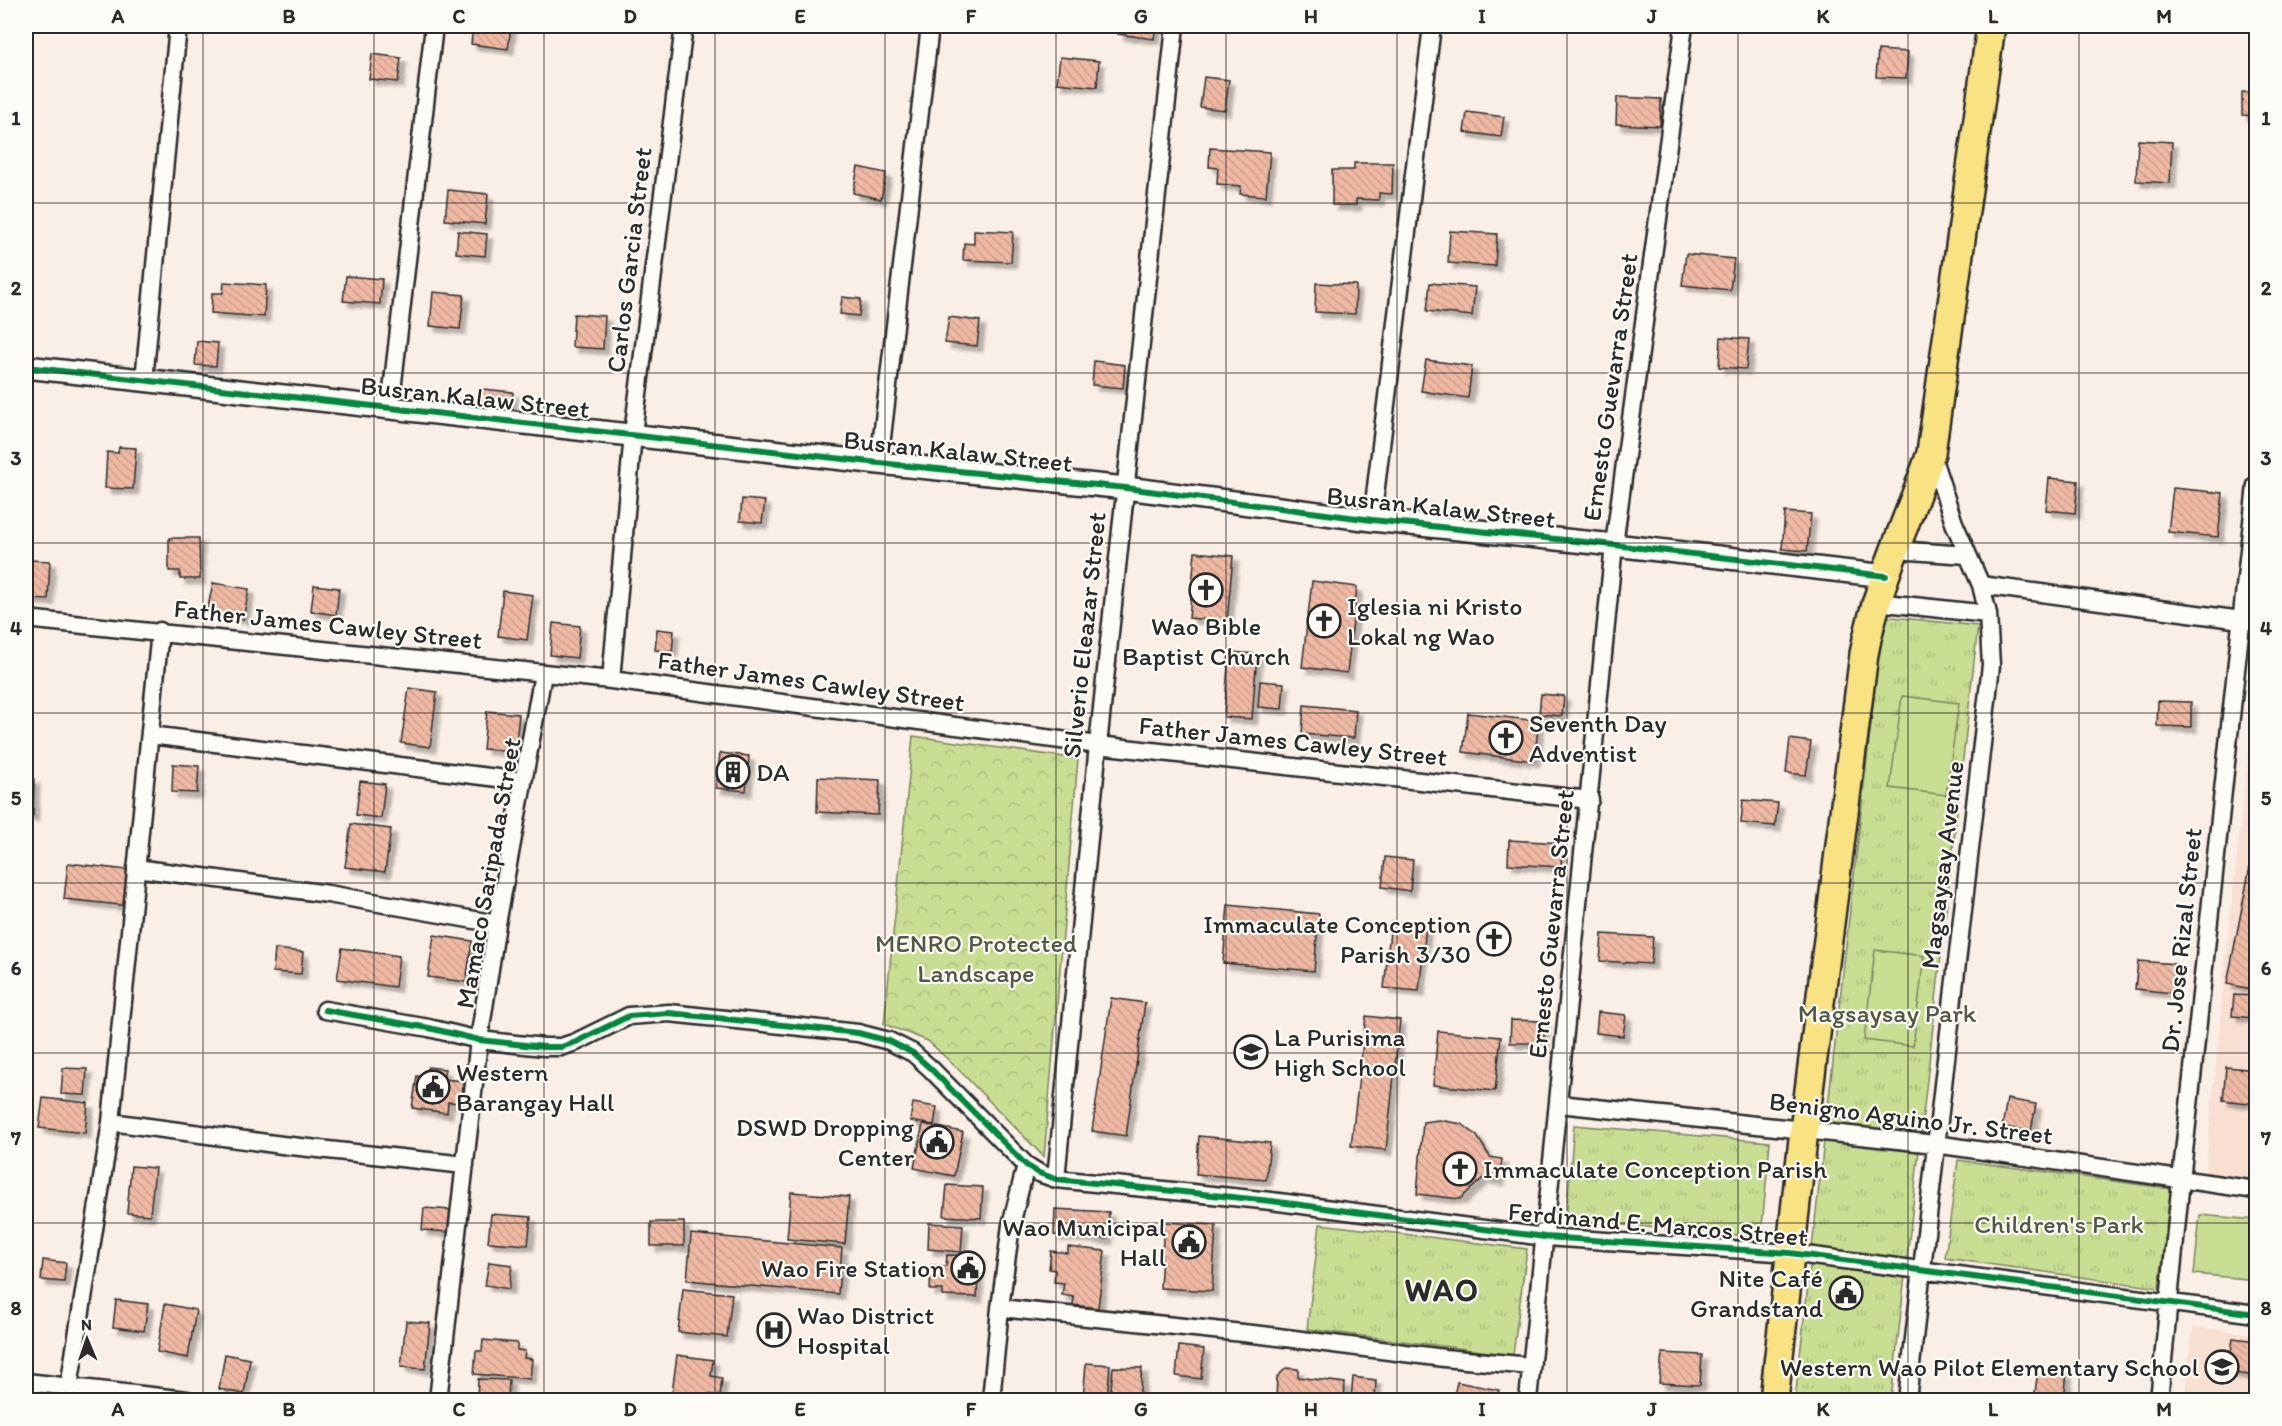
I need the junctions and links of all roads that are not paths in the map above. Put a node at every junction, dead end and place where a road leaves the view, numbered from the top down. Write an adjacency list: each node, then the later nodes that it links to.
1 (178, 26): 10 (street)
2 (434, 26): 11 (street)
3 (684, 26): 12 (street, Carlos Garcia Street)
4 (930, 26): 14 (street)
5 (1175, 26): 16 (street, Silverio Eleazar Street)
6 (1432, 26): 17 (street)
7 (1684, 26): 18 (street, Ernesto Guevarra Street)
8 (1991, 26): 13 (main road)
9 (26, 367): 10 (street, Busran Kalaw Street)
10 (144, 380): 11 (street, Busran Kalaw Street)
11 (390, 408): 12 (street, Busran Kalaw Street)
12 (633, 434): 14 (street, Busran Kalaw Street); 29 (street, Carlos Garcia Street)
13 (1931, 453): 19 (main road); 20 (street, Magsaysay Avenue)
14 (879, 464): 16 (street, Busran Kalaw Street)
15 (2256, 485): 26 (street, Dr. Jose Rizal Street)
16 (1126, 488): 17 (street, Busran Kalaw Street); 31 (street, Silverio Eleazar Street)
17 (1372, 520): 18 (street, Busran Kalaw Street)
18 (1614, 545): 21 (street, Busran Kalaw Street); 33 (street, Ernesto Guevarra Street)
19 (1896, 550): 20 (street); 21 (main road)
20 (1967, 555): 22 (street, Magsaysay Avenue)
21 (1886, 576): 23 (main road)
22 (1980, 585): 24 (street, Magsaysay Avenue); 26 (street)
23 (1876, 602): 24 (street); 40 (main road)
24 (1988, 614): 41 (street, Magsaysay Avenue)
25 (26, 619): 27 (street, Father James Cawley Street)
26 (2249, 622): 45 (street, Dr. Jose Rizal Street)
27 (160, 631): 28 (street, Father James Cawley Street); 30 (street)
28 (543, 674): 29 (street, Father James Cawley Street); 32 (street, Mamaco Saripada Street)
29 (612, 680): 31 (street, Father James Cawley Street)
30 (150, 735): 32 (street); 34 (street)
31 (1098, 745): 33 (street, Father James Cawley Street); 44 (street, Silverio Eleazar Street)
32 (522, 781): 35 (street, Mamaco Saripada Street)
33 (1590, 800): 38 (street, Ernesto Guevarra Street)
34 (136, 868): 35 (street); 39 (street)
35 (497, 924): 37 (street, Mamaco Saripada Street)
36 (325, 1010): 37 (street)
37 (480, 1040): 42 (street, Mamaco Saripada Street); 43 (street)
38 (1559, 1104): 40 (street, Benigno Aguino Jr. Street); 47 (street, Ernesto Guevarra Street)
39 (111, 1122): 42 (street); 55 (street)
40 (1804, 1130): 41 (street, Benigno Aguino Jr. Street); 48 (main road)
41 (1935, 1144): 45 (street, Benigno Aguino Jr. Street); 49 (street, Magsaysay Avenue)
42 (465, 1165): 57 (street, Mamaco Saripada Street)
43 (1026, 1165): 44 (street, Ferdinand E. Marcos Street); 51 (street)
44 (1056, 1179): 47 (street, Ferdinand E. Marcos Street)
45 (2181, 1180): 46 (street, Benigno Aguino Jr. Street); 50 (street, Dr. Jose Rizal Street)
46 (2256, 1190)
47 (1545, 1237): 48 (street, Ferdinand E. Marcos Street); 53 (street, Ernesto Guevarra Street)
48 (1790, 1253): 49 (street, Ferdinand E. Marcos Street); 60 (main road)
49 (1923, 1269): 50 (street, Ferdinand E. Marcos Street); 61 (street, Magsaysay Avenue)
50 (2168, 1303): 52 (street, Ferdinand E. Marcos Street); 62 (street, Dr. Jose Rizal Street)
51 (1000, 1308): 53 (street); 58 (street)
52 (2256, 1314)
53 (1531, 1366): 59 (street, Ernesto Guevarra Street)
54 (26, 1382): 55 (street)
55 (69, 1387): 56 (street)
56 (187, 1401)
57 (438, 1401)
58 (991, 1401)
59 (1528, 1401)
60 (1774, 1401)
61 (1907, 1401)
62 (2159, 1401)

